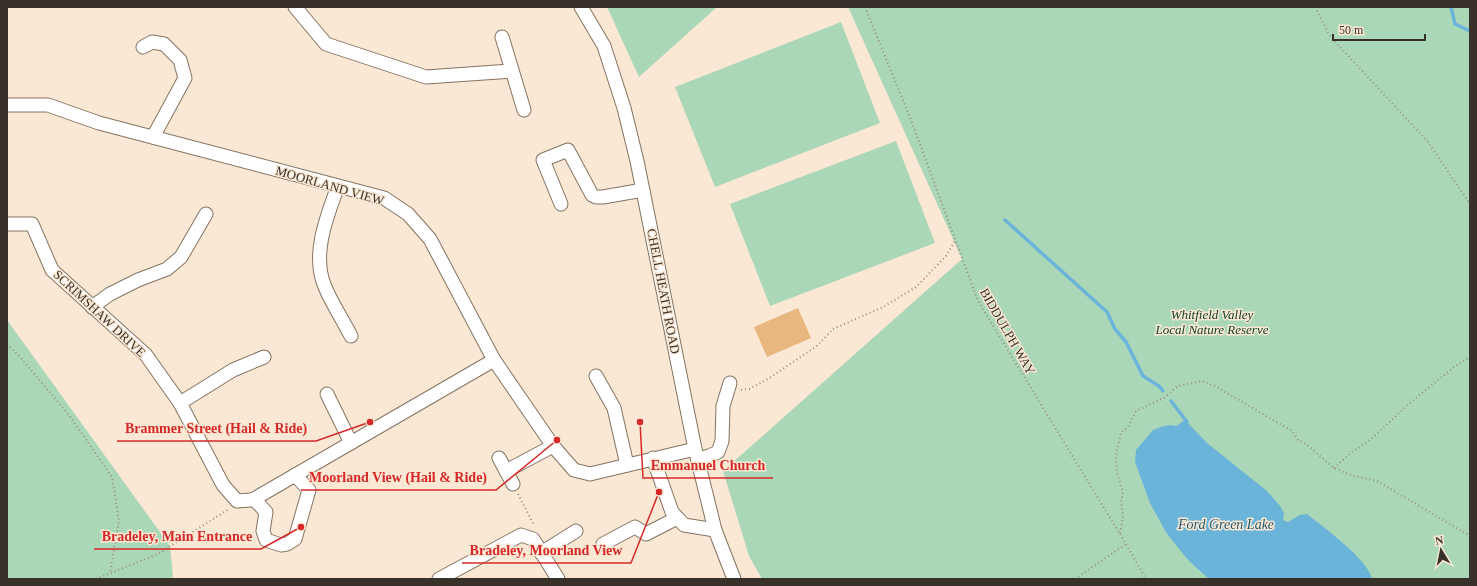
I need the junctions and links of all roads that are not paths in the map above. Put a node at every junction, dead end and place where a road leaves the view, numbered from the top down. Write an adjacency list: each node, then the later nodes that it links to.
1 (295, 7): 5 (street)
2 (581, 7): 10 (street, CHELL HEATH ROAD)
3 (502, 38): 5 (street)
4 (144, 47): 8 (street)
5 (512, 71): 7 (street)
6 (7, 105): 8 (street, MOORLAND VIEW)
7 (524, 110)
8 (153, 137): 9 (street, MOORLAND VIEW)
9 (338, 186): 15 (street); 17 (street, MOORLAND VIEW)
10 (643, 190): 11 (street); 24 (street, CHELL HEATH ROAD)
11 (561, 204)
12 (206, 214): 14 (street)
13 (7, 224): 14 (street, SCRIMSHAW DRIVE)
14 (92, 307): 21 (street, SCRIMSHAW DRIVE)
15 (351, 336)
16 (264, 357): 21 (street)
17 (494, 360): 22 (street); 23 (street, MOORLAND VIEW)
18 (596, 376): 27 (street)
19 (729, 388): 24 (street, MOORLAND VIEW)
20 (327, 394): 22 (street)
21 (180, 403): 31 (street, SCRIMSHAW DRIVE)
22 (351, 443): 29 (street)
23 (553, 446): 27 (street, MOORLAND VIEW); 28 (street)
24 (697, 454): 26 (street, MOORLAND VIEW); 33 (street, CHELL HEATH ROAD)
25 (499, 458): 28 (street)
26 (654, 458): 27 (street, MOORLAND VIEW); 32 (street)
27 (628, 465)
28 (506, 471): 30 (street)
29 (295, 475): 31 (street); 31 (street, SCRIMSHAW DRIVE)
30 (513, 484)
31 (245, 500)
32 (678, 518): 33 (street); 35 (street)
33 (715, 530): 39 (street, CHELL HEATH ROAD)
34 (576, 531): 36 (street)
35 (603, 544)
36 (541, 553): 37 (street); 38 (street)
37 (439, 579)
38 (558, 579)
39 (734, 579)

